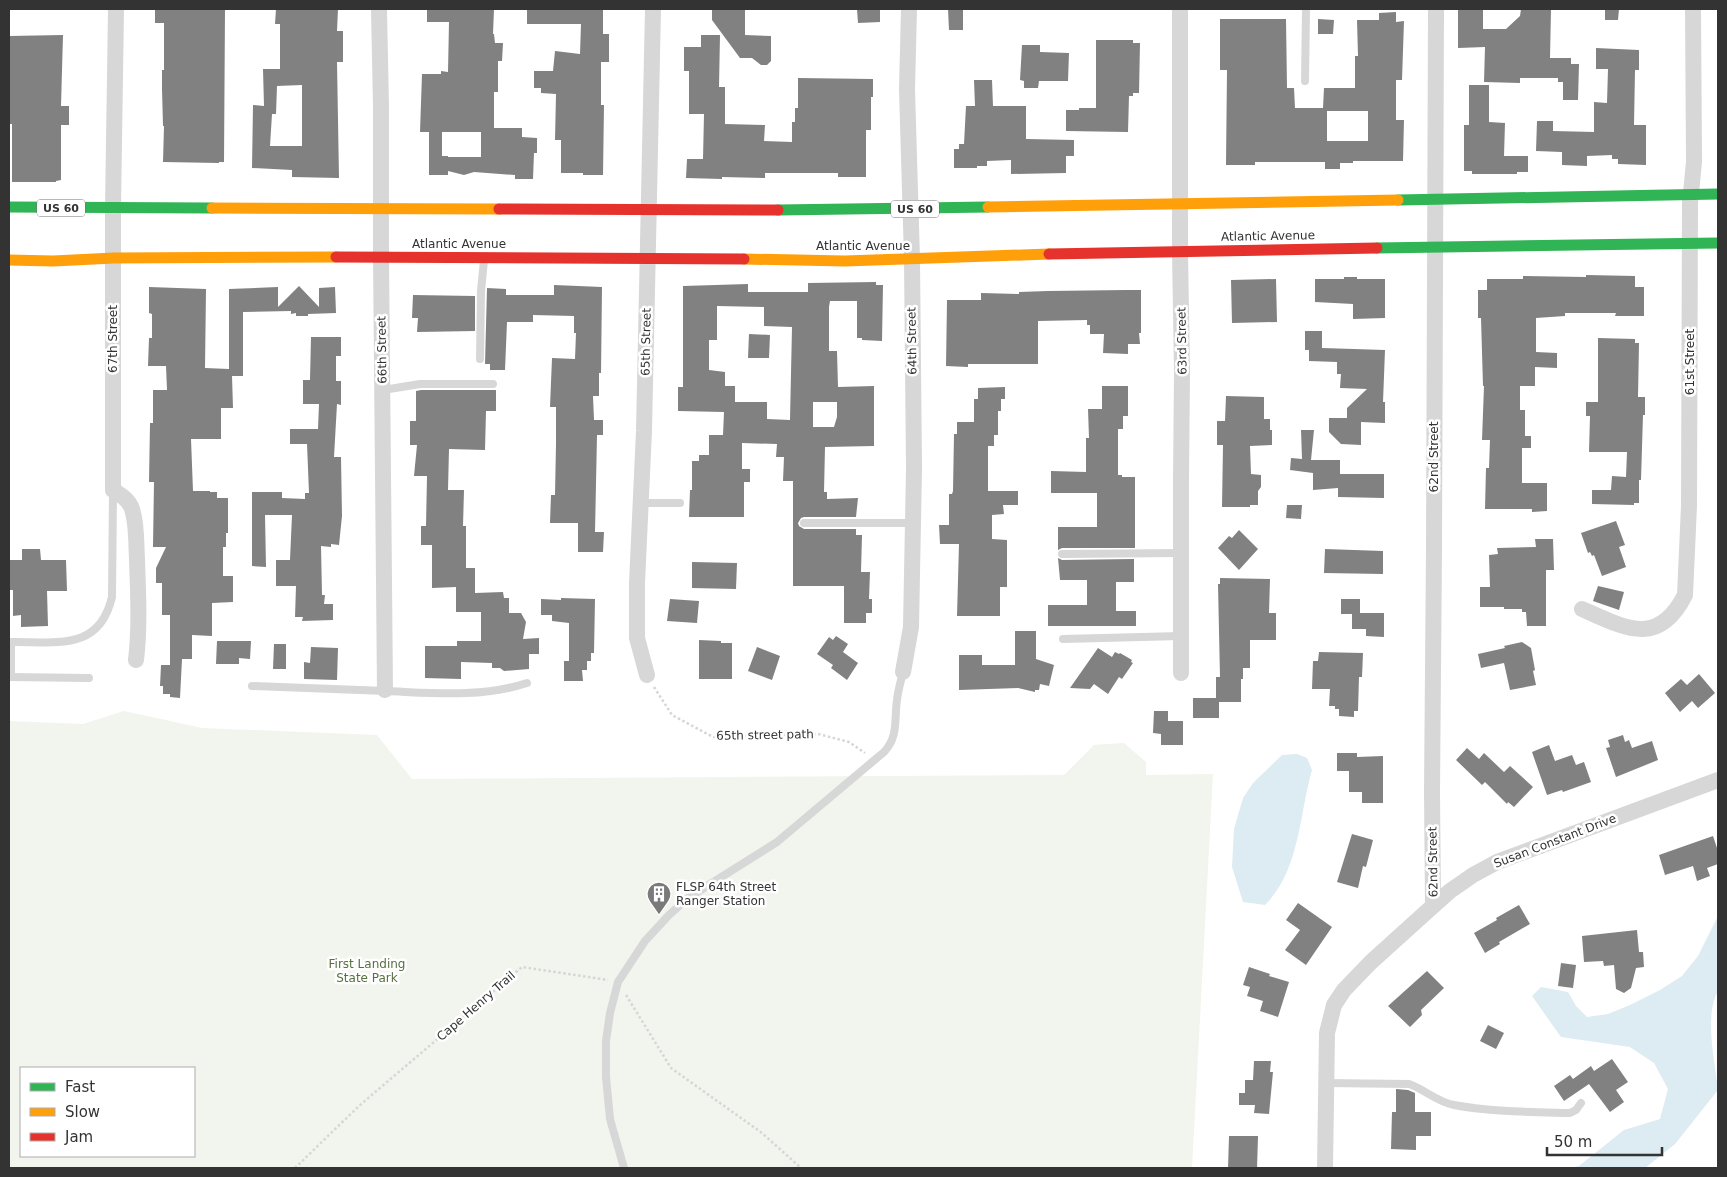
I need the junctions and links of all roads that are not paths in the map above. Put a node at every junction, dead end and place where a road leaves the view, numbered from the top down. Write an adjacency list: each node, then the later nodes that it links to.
1 (116, 9): 15 (street, 67th Street)
2 (379, 9): 16 (street, 66th Street)
3 (653, 9): 17 (street, 65th Street)
4 (909, 9): 18 (street, 64th Street)
5 (1180, 9): 13 (street, 63rd Street)
6 (1306, 9): 9 (lane)
7 (1436, 9): 12 (street, 62nd Street)
8 (1693, 9): 10 (street, 61st Street)
9 (1305, 81)
10 (1690, 194): 11 (main road, US 60); 12 (main road, US 60); 19 (street, 61st Street)
11 (1718, 194)
12 (1434, 200): 13 (main road, US 60); 21 (street, 62nd Street)
13 (1180, 204): 18 (main road, US 60); 22 (street, 63rd Street)
14 (9, 207): 15 (main road, US 60)
15 (112, 208): 16 (main road, US 60); 24 (street, 67th Street)
16 (381, 208): 17 (main road, US 60); 23 (street, 66th Street)
17 (648, 209): 18 (main road, US 60); 26 (street, 65th Street)
18 (910, 209): 27 (street, 64th Street)
19 (1690, 243): 20 (main road, Atlantic Avenue); 21 (main road, Atlantic Avenue); 39 (street, 61st Street)
20 (1718, 243)
21 (1434, 247): 22 (main road, Atlantic Avenue); 53 (street, 62nd Street)
22 (1180, 252): 27 (main road, Atlantic Avenue); 37 (street, 63rd Street)
23 (380, 257): 24 (main road, Atlantic Avenue); 25 (main road, Atlantic Avenue); 31 (street, 66th Street)
24 (114, 258): 28 (main road, Atlantic Avenue); 32 (street, 67th Street)
25 (484, 258): 26 (main road, Atlantic Avenue); 29 (lane)
26 (647, 259): 27 (main road, Atlantic Avenue); 33 (street, 65th Street)
27 (912, 259): 36 (street, 64th Street)
28 (9, 260)
29 (480, 359)
30 (493, 384): 31 (lane)
31 (383, 390): 51 (street, 66th Street)
32 (113, 490): 42 (lane); 43 (street)
33 (641, 503): 34 (lane); 46 (street, 65th Street)
34 (680, 503)
35 (804, 522): 36 (lane)
36 (913, 523): 44 (street, 64th Street)
37 (1181, 553): 38 (lane); 40 (street, 63rd Street)
38 (1062, 554)
39 (1582, 609)
40 (1181, 636): 41 (lane); 45 (street, 63rd Street)
41 (1063, 639)
42 (10, 642): 47 (lane)
43 (136, 660)
44 (903, 672): 56 (lane)
45 (1181, 673)
46 (646, 675)
47 (10, 678): 48 (lane)
48 (89, 678)
49 (527, 683): 51 (lane)
50 (252, 686): 51 (lane)
51 (385, 690)
52 (1718, 780): 53 (street, Susan Constant Drive)
53 (1433, 906): 54 (street, Susan Constant Drive)
54 (1325, 1083): 55 (lane); 57 (street, Susan Constant Drive)
55 (1581, 1104)
56 (624, 1168)
57 (1325, 1168)

